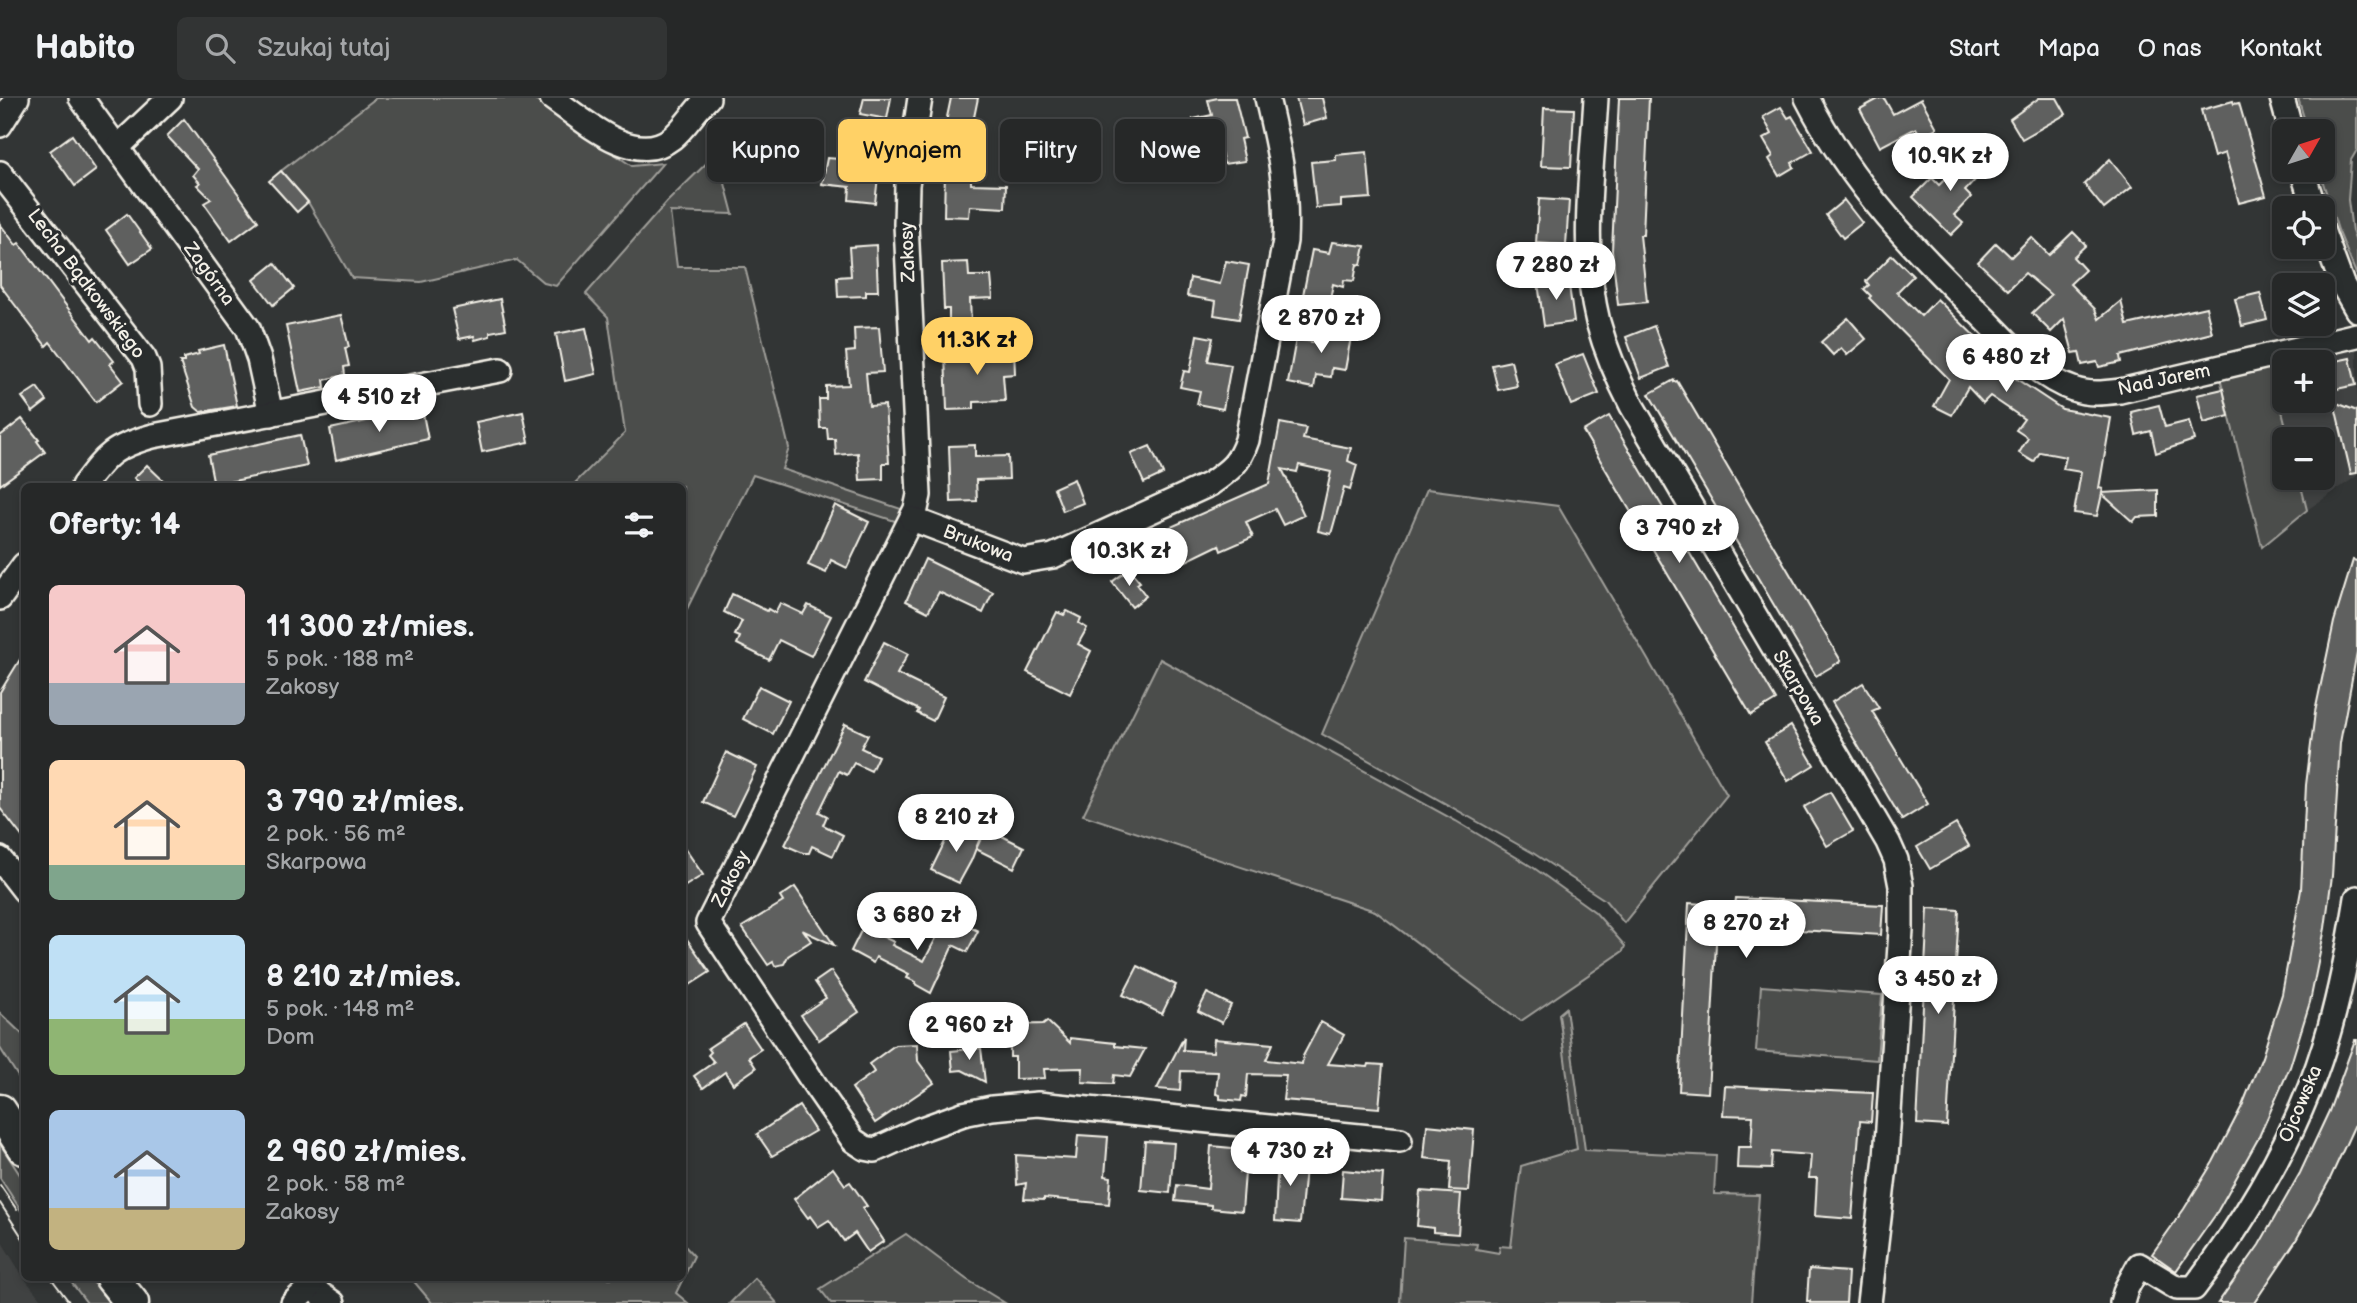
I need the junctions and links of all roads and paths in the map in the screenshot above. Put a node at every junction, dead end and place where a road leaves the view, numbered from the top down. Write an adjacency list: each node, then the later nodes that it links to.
1 (17, 98): 12 (street)
2 (81, 98): 13 (street, Zagórna)
3 (170, 98): 13 (street)
4 (552, 98): 5 (street)
5 (708, 98)
6 (920, 98): 22 (street, Zakosy)
7 (1267, 98): 22 (street, Brukowa)
8 (1596, 98): 35 (street, Skarpowa)
9 (1807, 98): 17 (street, Nad Jarem)
10 (2282, 98): 11 (street)
11 (2288, 119)
12 (0, 125)
13 (118, 147): 20 (street, Zagórna)
14 (0, 173): 19 (street, Lecha Bądkowskiego)
15 (2333, 259): 16 (street)
16 (2357, 310)
17 (2357, 335)
18 (500, 370): 20 (street)
19 (150, 404)
20 (271, 414): 21 (street)
21 (85, 483)
22 (912, 519): 29 (street, Zakosy)
23 (21, 569): 24 (street)
24 (0, 598)
25 (0, 859): 26 (street)
26 (21, 886)
27 (2357, 898): 36 (street, Ojcowska)
28 (0, 1111): 30 (main road)
29 (1400, 1140)
30 (21, 1144)
31 (114, 1281): 33 (main road)
32 (304, 1289): 34 (street)
33 (132, 1303)
34 (334, 1303)
35 (1869, 1303)
36 (2122, 1303)

